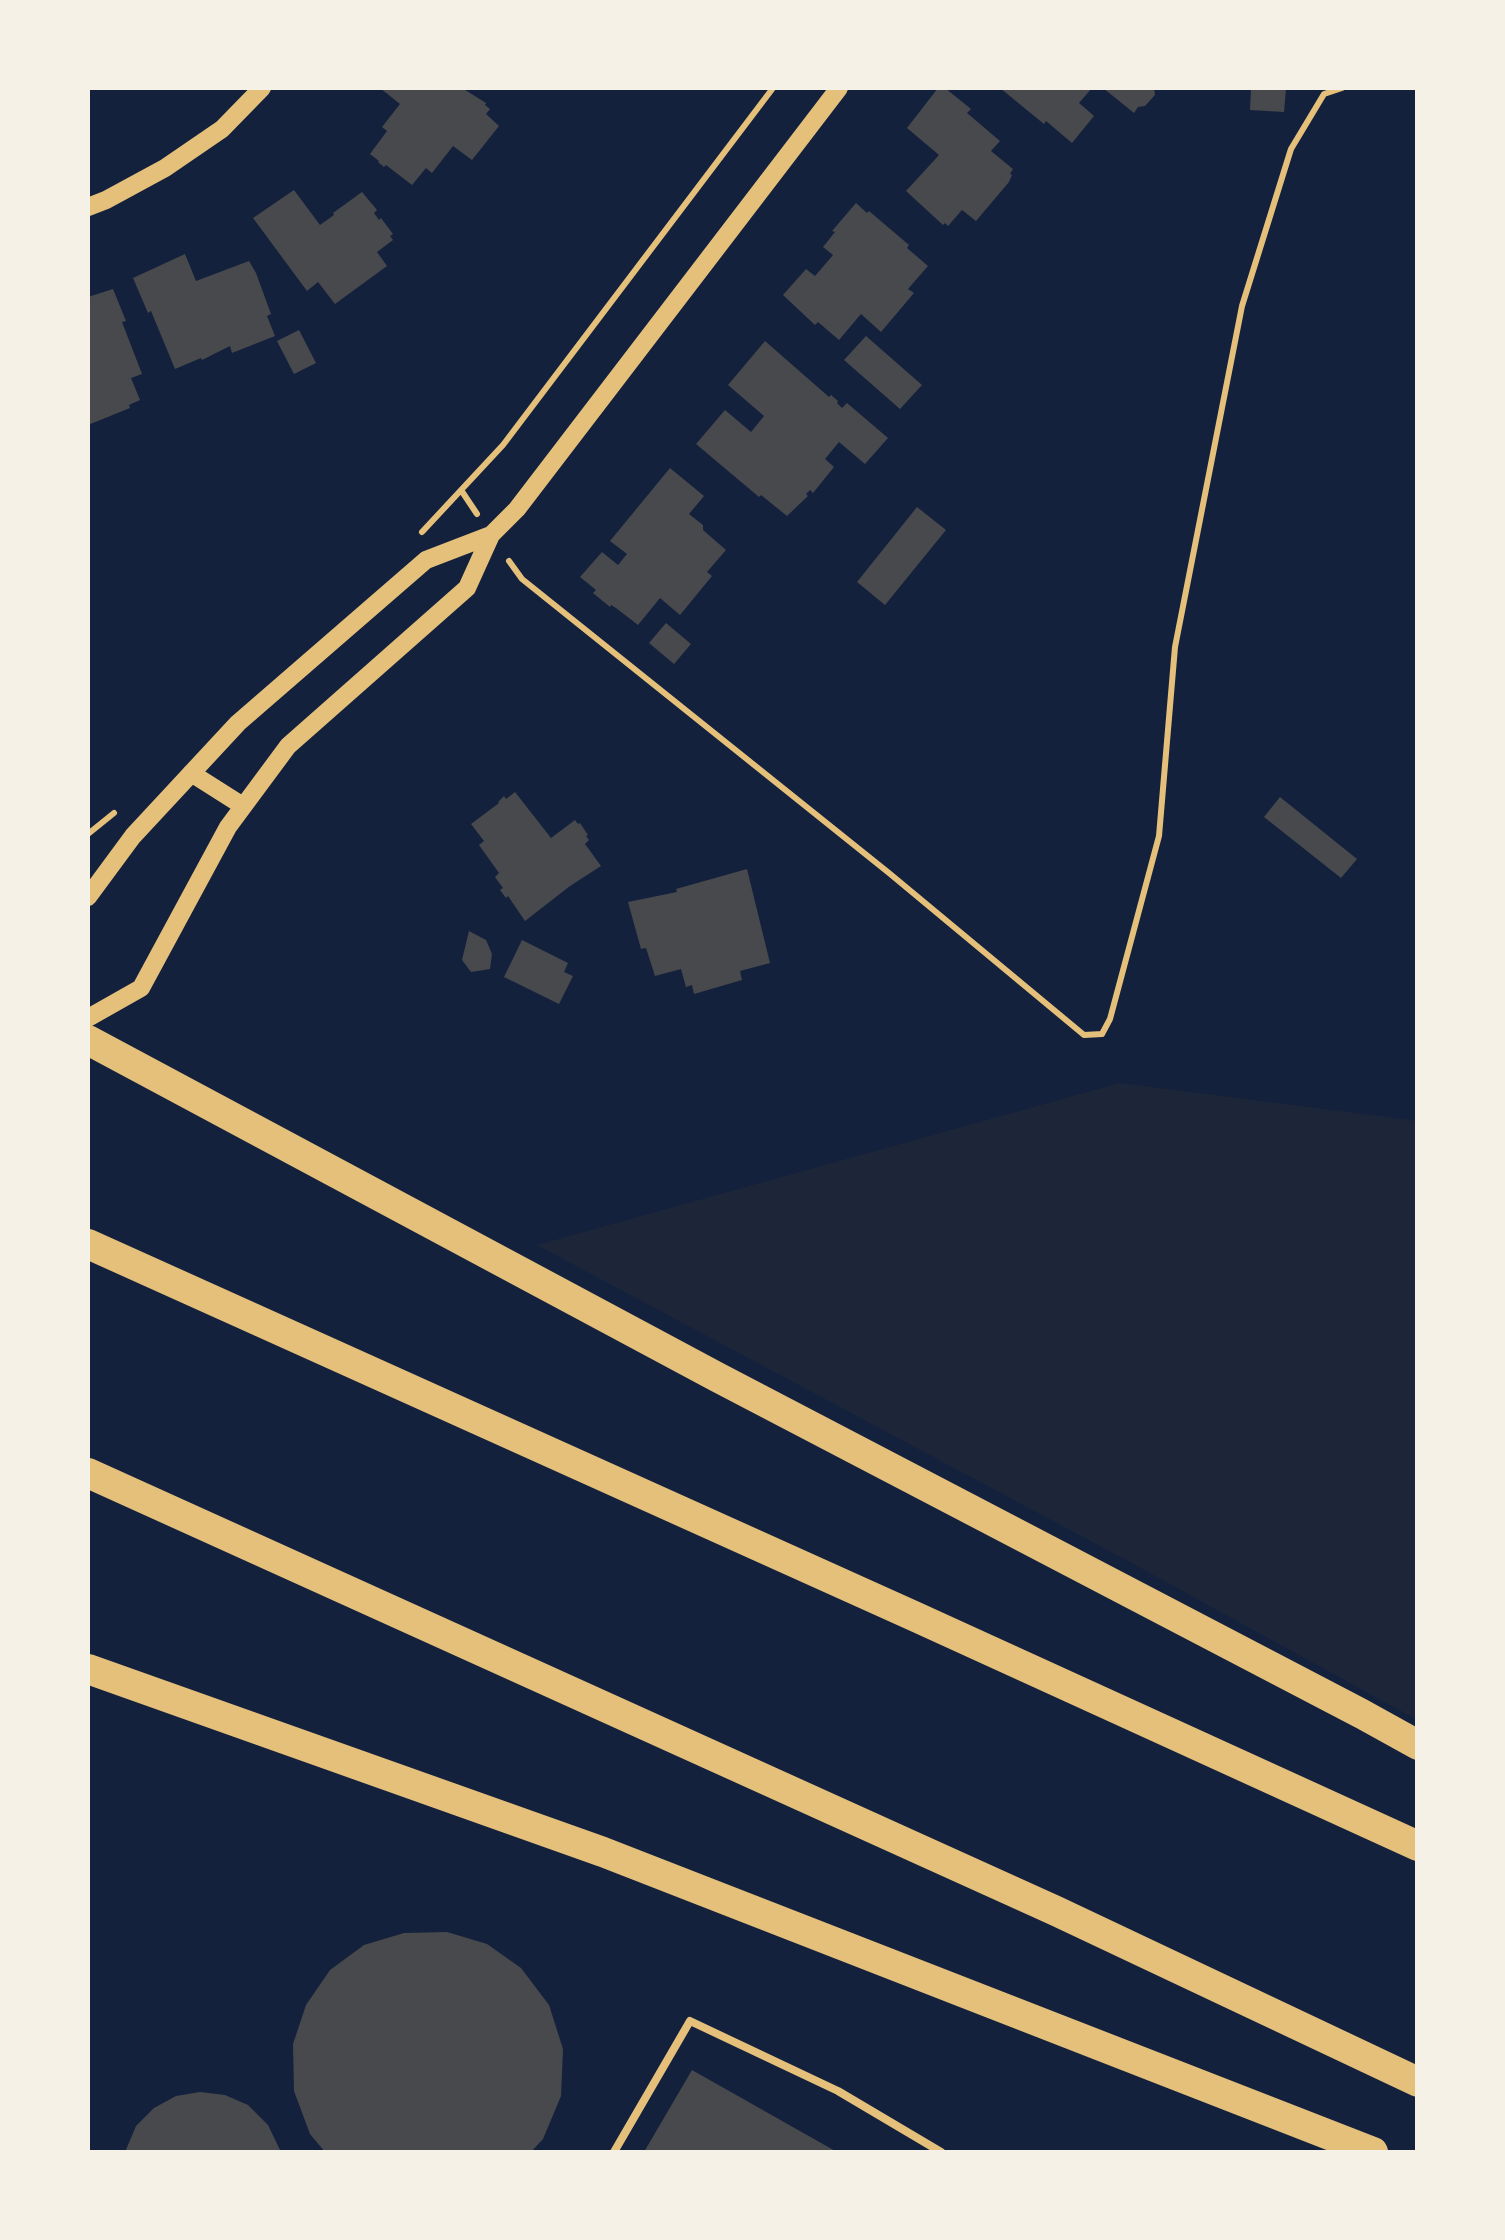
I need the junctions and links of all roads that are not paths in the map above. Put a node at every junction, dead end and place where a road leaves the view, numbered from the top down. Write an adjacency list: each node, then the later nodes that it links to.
1 (262, 88): 3 (street)
2 (839, 88): 4 (street)
3 (88, 207)
4 (491, 534): 5 (street); 6 (street)
5 (191, 774): 6 (street); 7 (street)
6 (243, 806): 8 (street)
7 (88, 897)
8 (88, 1018)
9 (88, 1040): 13 (highway)
10 (88, 1244): 14 (highway)
11 (88, 1473): 15 (highway)
12 (88, 1670): 18 (highway)
13 (1418, 1745)
14 (1418, 1846)
15 (1418, 2082)
16 (614, 2152): 17 (lane)
17 (942, 2152)
18 (1373, 2152)

